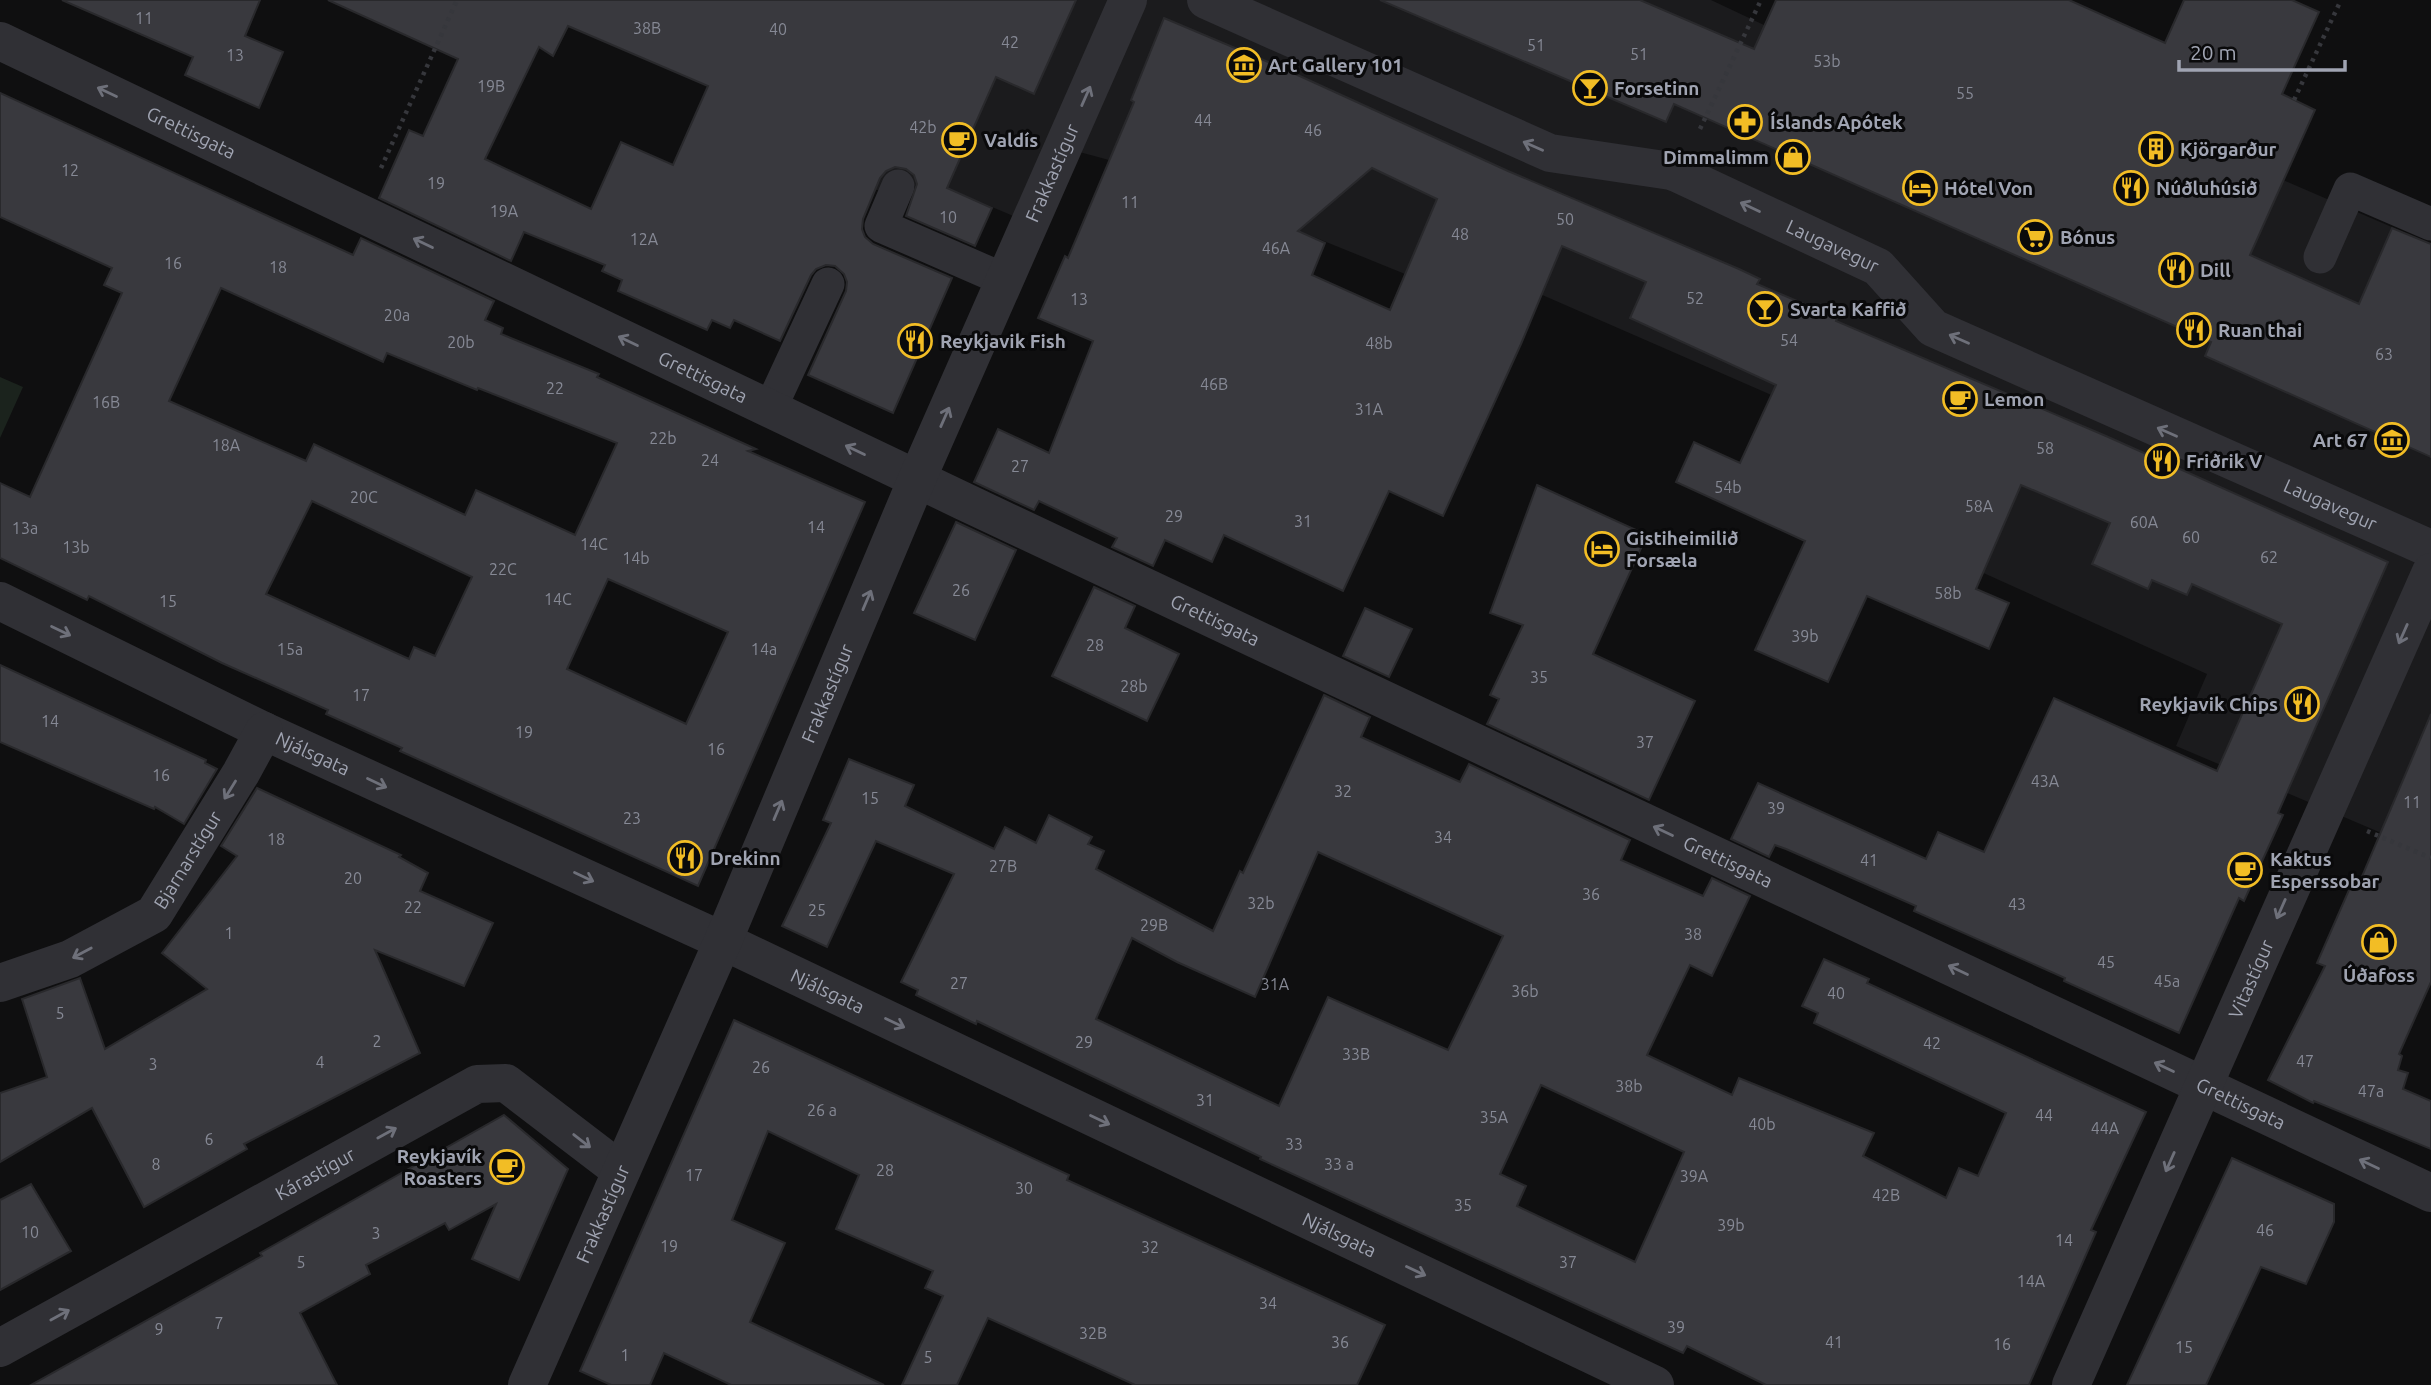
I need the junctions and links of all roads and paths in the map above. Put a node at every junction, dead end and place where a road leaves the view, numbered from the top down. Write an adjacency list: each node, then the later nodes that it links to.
1 (457, 0): 10 (path)
2 (1128, 0): 13 (street, Frakkastígur, one-way to 2)
3 (1206, 0): 8 (street, Laugavegur, one-way to 3)
4 (1761, 0): 8 (path)
5 (2341, 0): 7 (path)
6 (0, 41): 10 (street, Grettisgata, one-way to 6)
7 (2294, 100)
8 (1679, 174): 17 (street, Laugavegur, one-way to 8)
9 (898, 186): 13 (lane)
10 (361, 213): 15 (street, Grettisgata, one-way to 10)
11 (2431, 224): 12 (lane)
12 (2320, 257)
13 (1005, 280): 16 (street, Frakkastígur, one-way to 13)
14 (828, 284): 15 (lane)
15 (770, 409): 16 (street, Grettisgata, one-way to 15)
16 (917, 479): 23 (street, Frakkastígur, one-way to 16); 25 (street, Grettisgata, one-way to 16)
17 (2431, 549)
18 (2431, 572): 21 (street, Vitastígur, one-way to 21)
19 (0, 601): 20 (street, Njálsgata, one-way to 20)
20 (264, 731): 23 (street, Njálsgata, one-way to 23); 24 (street, Bjarnarstígur, one-way to 24)
21 (2324, 813): 22 (path); 25 (street, Vitastígur, one-way to 25)
22 (2431, 858)
23 (723, 940): 26 (street, Frakkastígur); 30 (street, Njálsgata, one-way to 30)
24 (0, 983)
25 (2204, 1086): 27 (street, Grettisgata, one-way to 25); 31 (street, Vitastígur, one-way to 31)
26 (621, 1171): 28 (street, Kárastígur, one-way to 26); 29 (street, Frakkastígur)
27 (2431, 1193)
28 (0, 1348)
29 (527, 1385)
30 (1655, 1385)
31 (2071, 1385)

